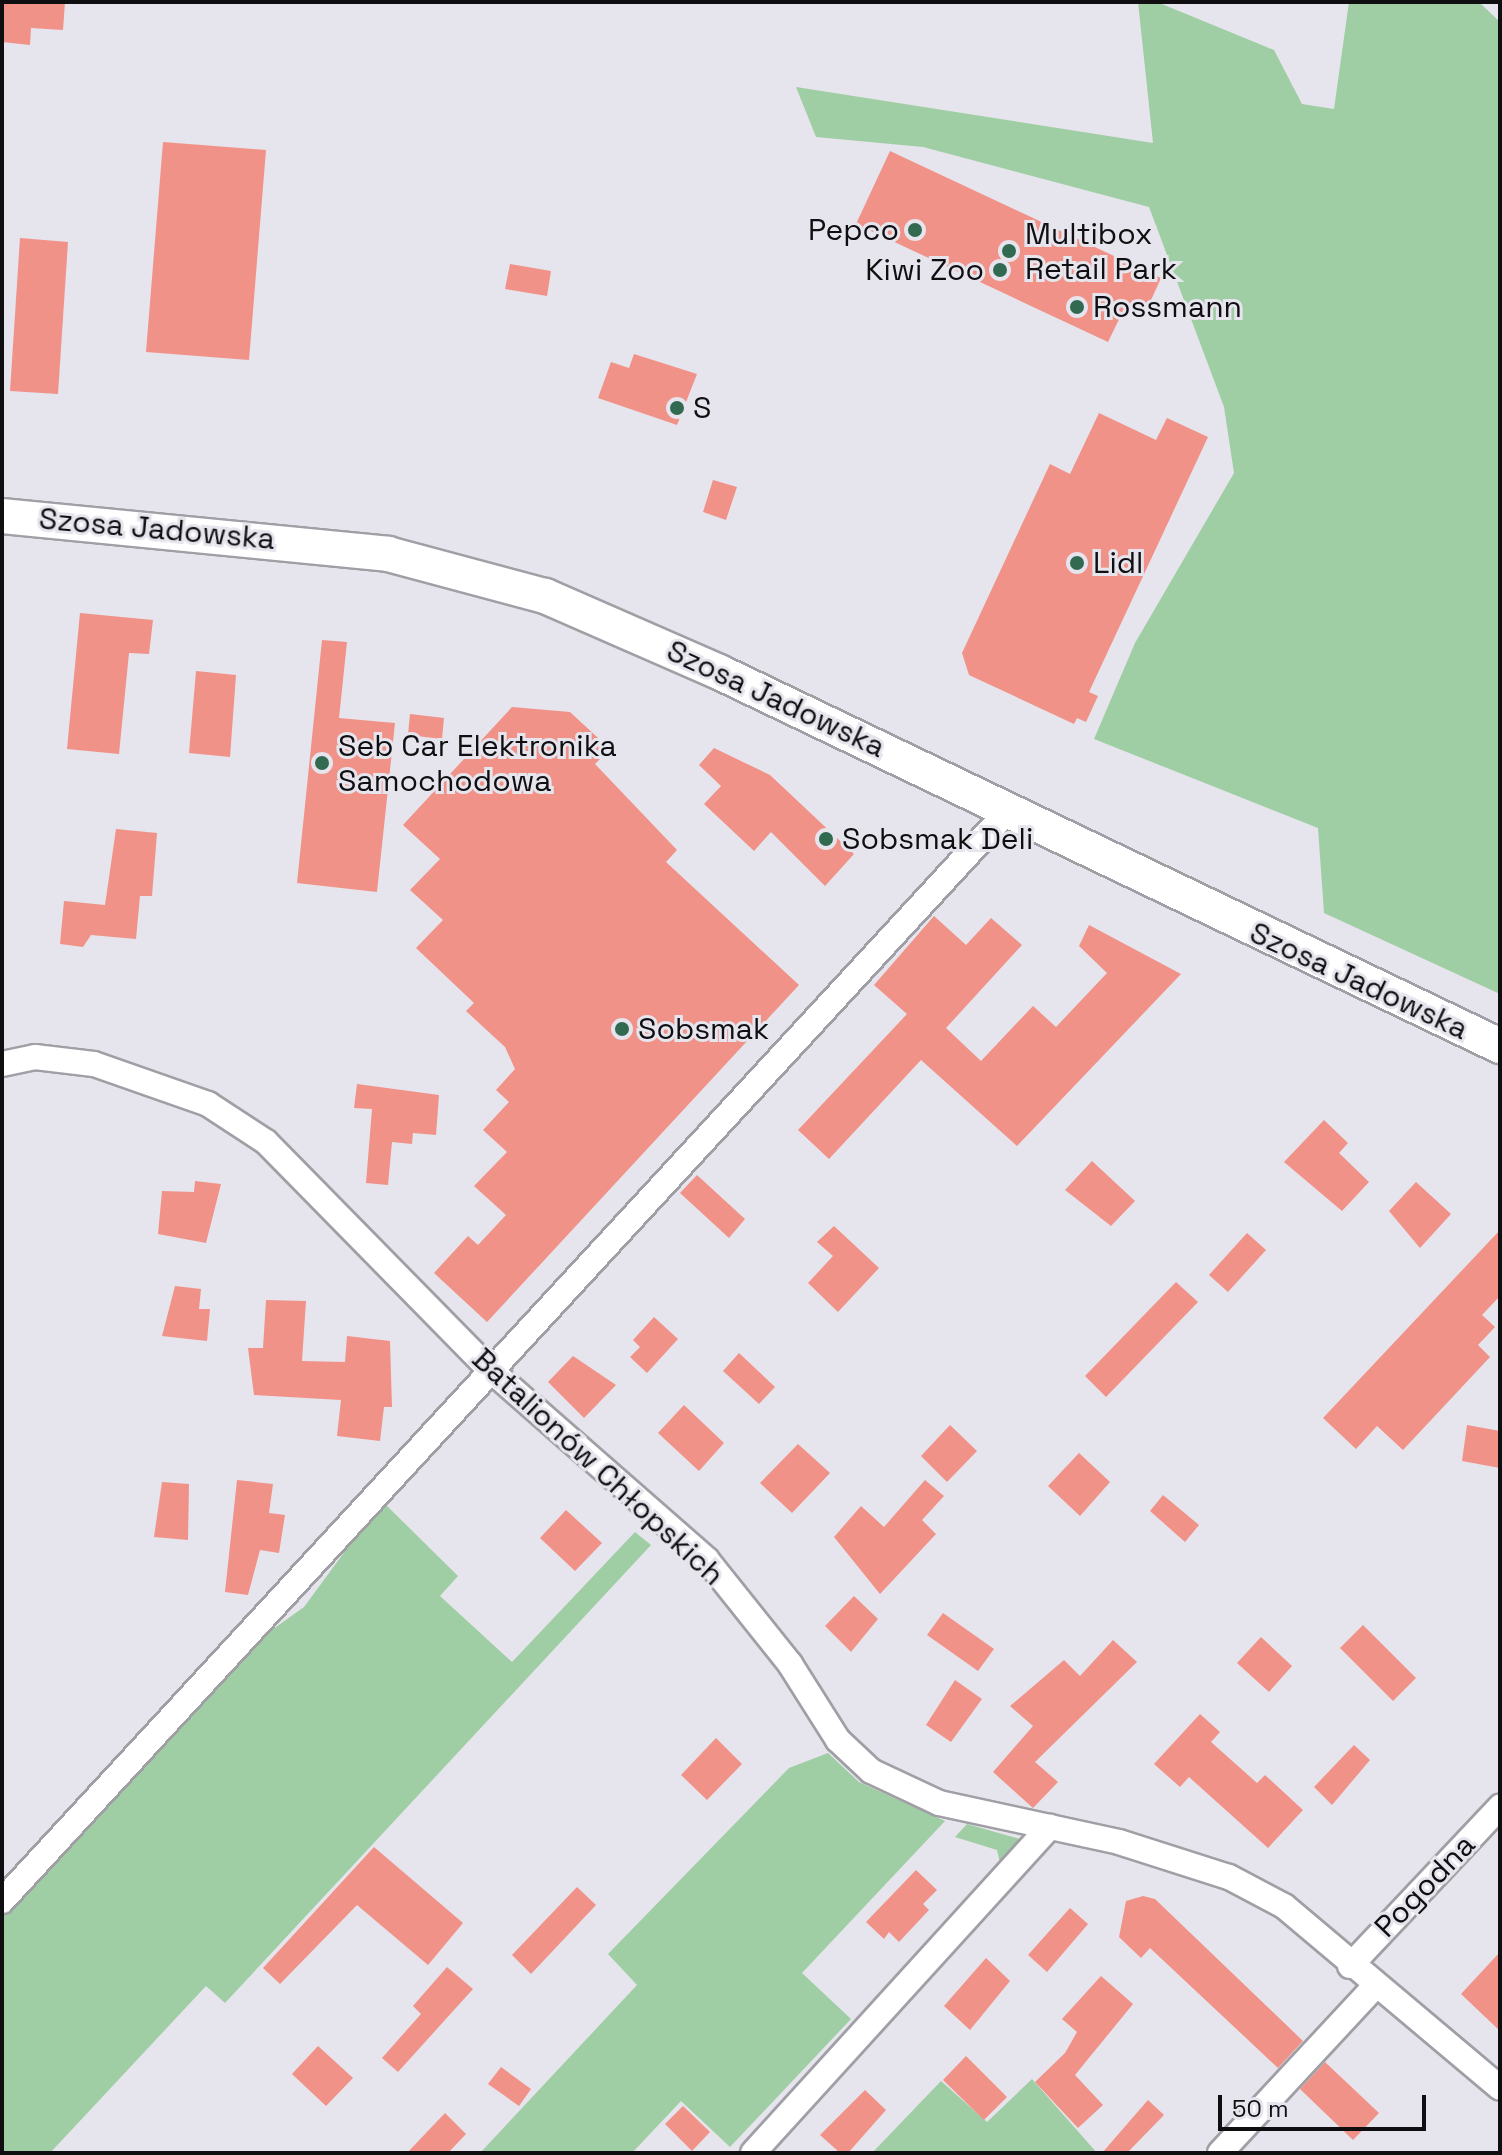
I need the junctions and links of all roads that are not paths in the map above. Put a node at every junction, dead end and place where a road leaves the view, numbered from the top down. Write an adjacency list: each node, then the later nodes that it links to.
1 (2, 516): 2 (main road, Szosa Jadowska)
2 (1005, 814): 3 (main road, Szosa Jadowska); 5 (street)
3 (1500, 1046)
4 (2, 1064): 5 (street, Batalionów Chłopskich)
5 (488, 1368): 7 (street, Batalionów Chłopskich); 8 (street)
6 (1500, 1807): 9 (street, Pogodna)
7 (1050, 1827): 9 (street, Batalionów Chłopskich); 12 (street)
8 (2, 1901)
9 (1350, 1966): 10 (street, Batalionów Chłopskich)
10 (1375, 1986): 11 (street, Batalionów Chłopskich); 13 (street)
11 (1500, 2088)
12 (753, 2153)
13 (1220, 2153)

